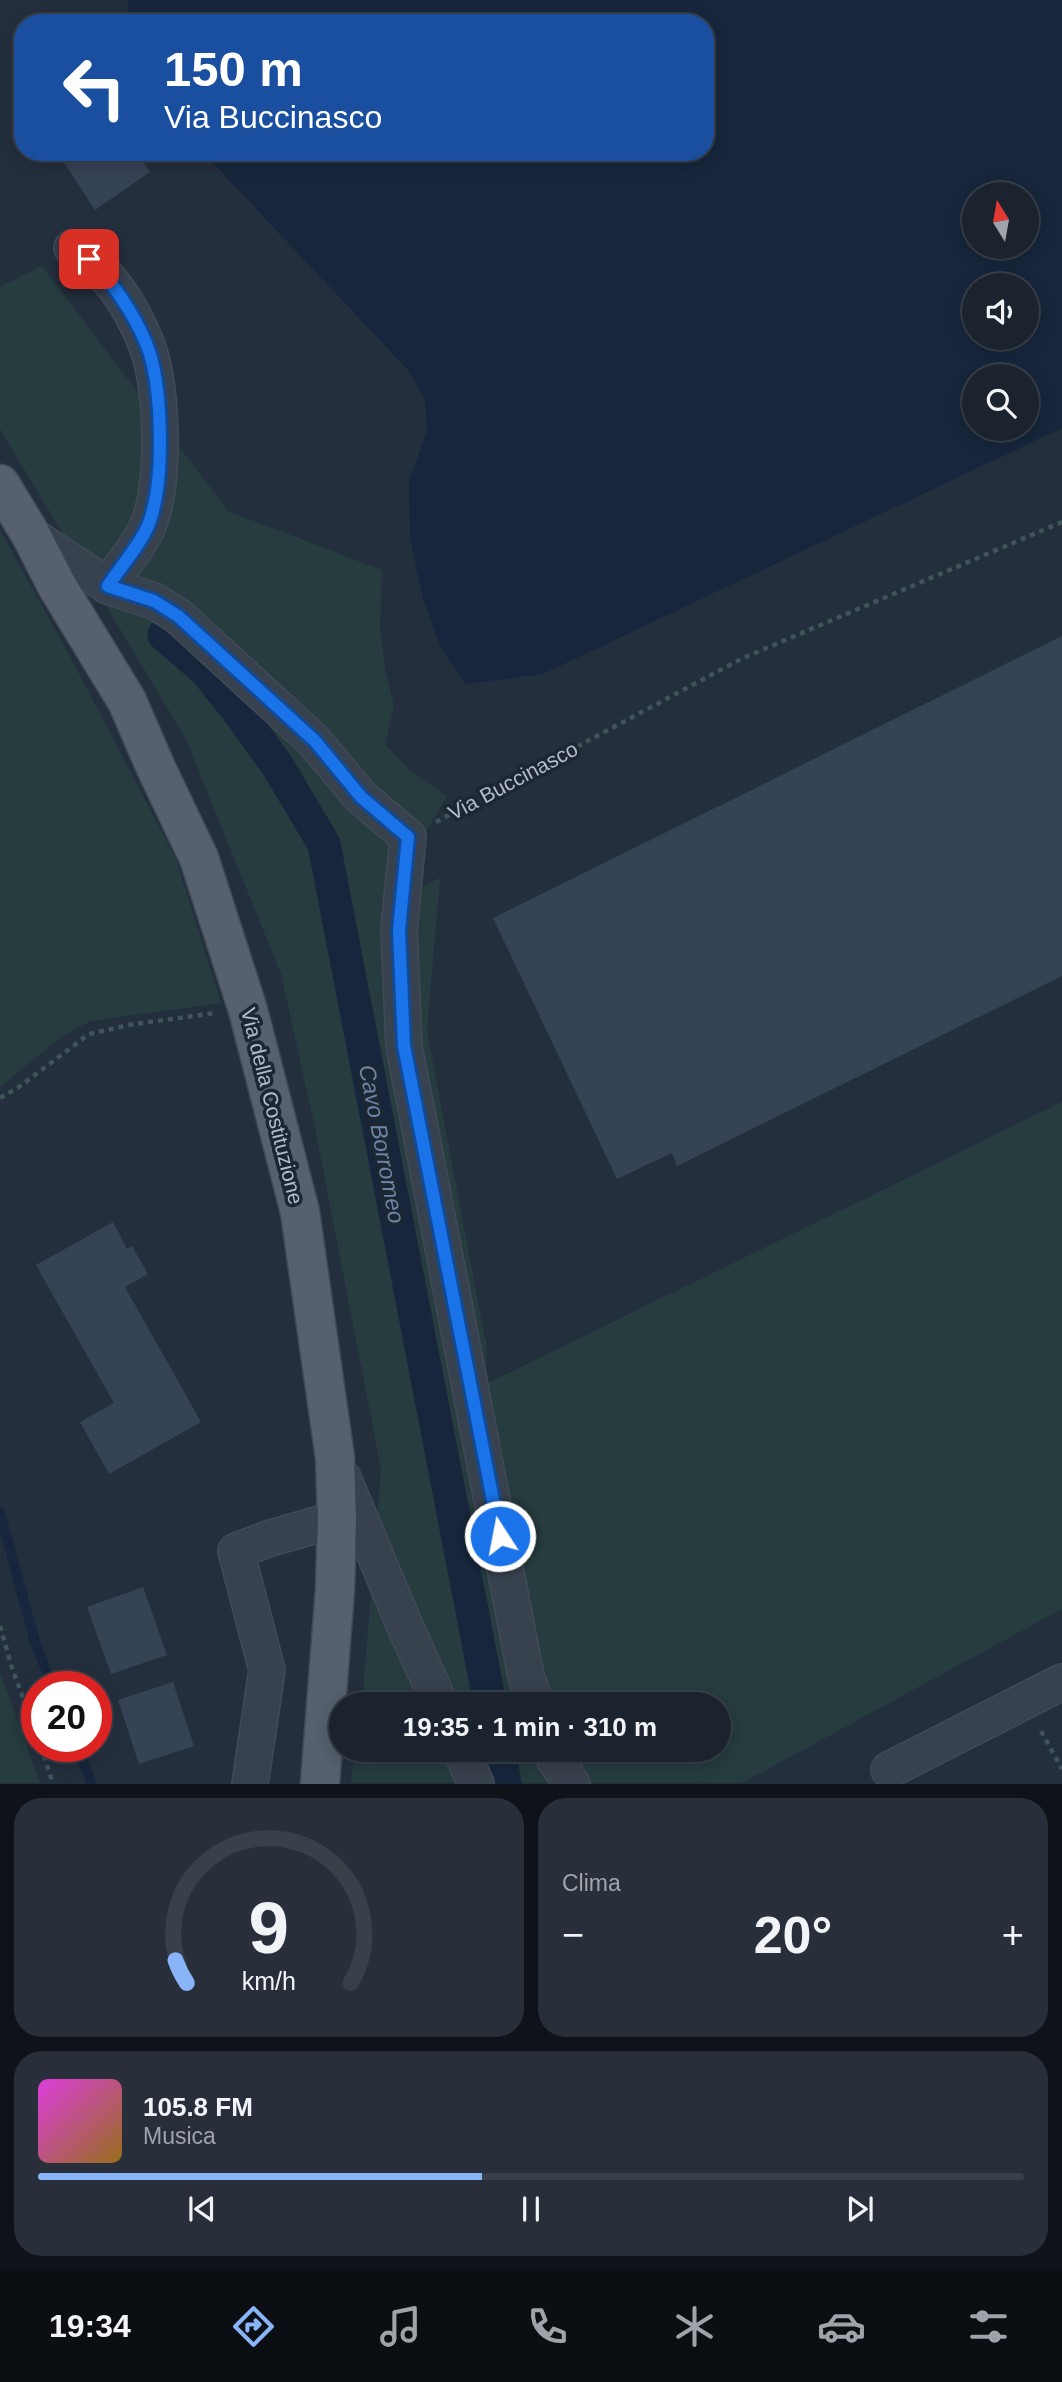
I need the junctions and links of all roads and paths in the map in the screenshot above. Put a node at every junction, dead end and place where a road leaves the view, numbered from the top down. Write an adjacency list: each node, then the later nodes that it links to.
1 (72, 248): 5 (street)
2 (0, 484): 4 (main road, Via della Costituzione)
3 (1062, 522): 6 (path, Via Buccinasco)
4 (31, 535): 5 (street); 7 (main road, Via della Costituzione)
5 (108, 586): 6 (street)
6 (408, 837): 15 (street)
7 (248, 1010): 8 (path); 9 (main road, Via della Costituzione)
8 (0, 1098)
9 (335, 1458): 10 (main road, Via della Costituzione); 14 (street)
10 (337, 1520): 23 (street); 24 (main road, Via della Costituzione)
11 (0, 1626): 13 (path)
12 (1062, 1682): 21 (street)
13 (21, 1692)
14 (435, 1692)
15 (532, 1692)
16 (1036, 1723): 20 (path)
17 (46, 1762): 22 (path)
18 (466, 1762): 25 (street)
19 (556, 1762): 26 (street)
20 (1062, 1769)
21 (889, 1770)
22 (53, 1783)
23 (250, 1783)
24 (320, 1783)
25 (476, 1783)
26 (572, 1783)

